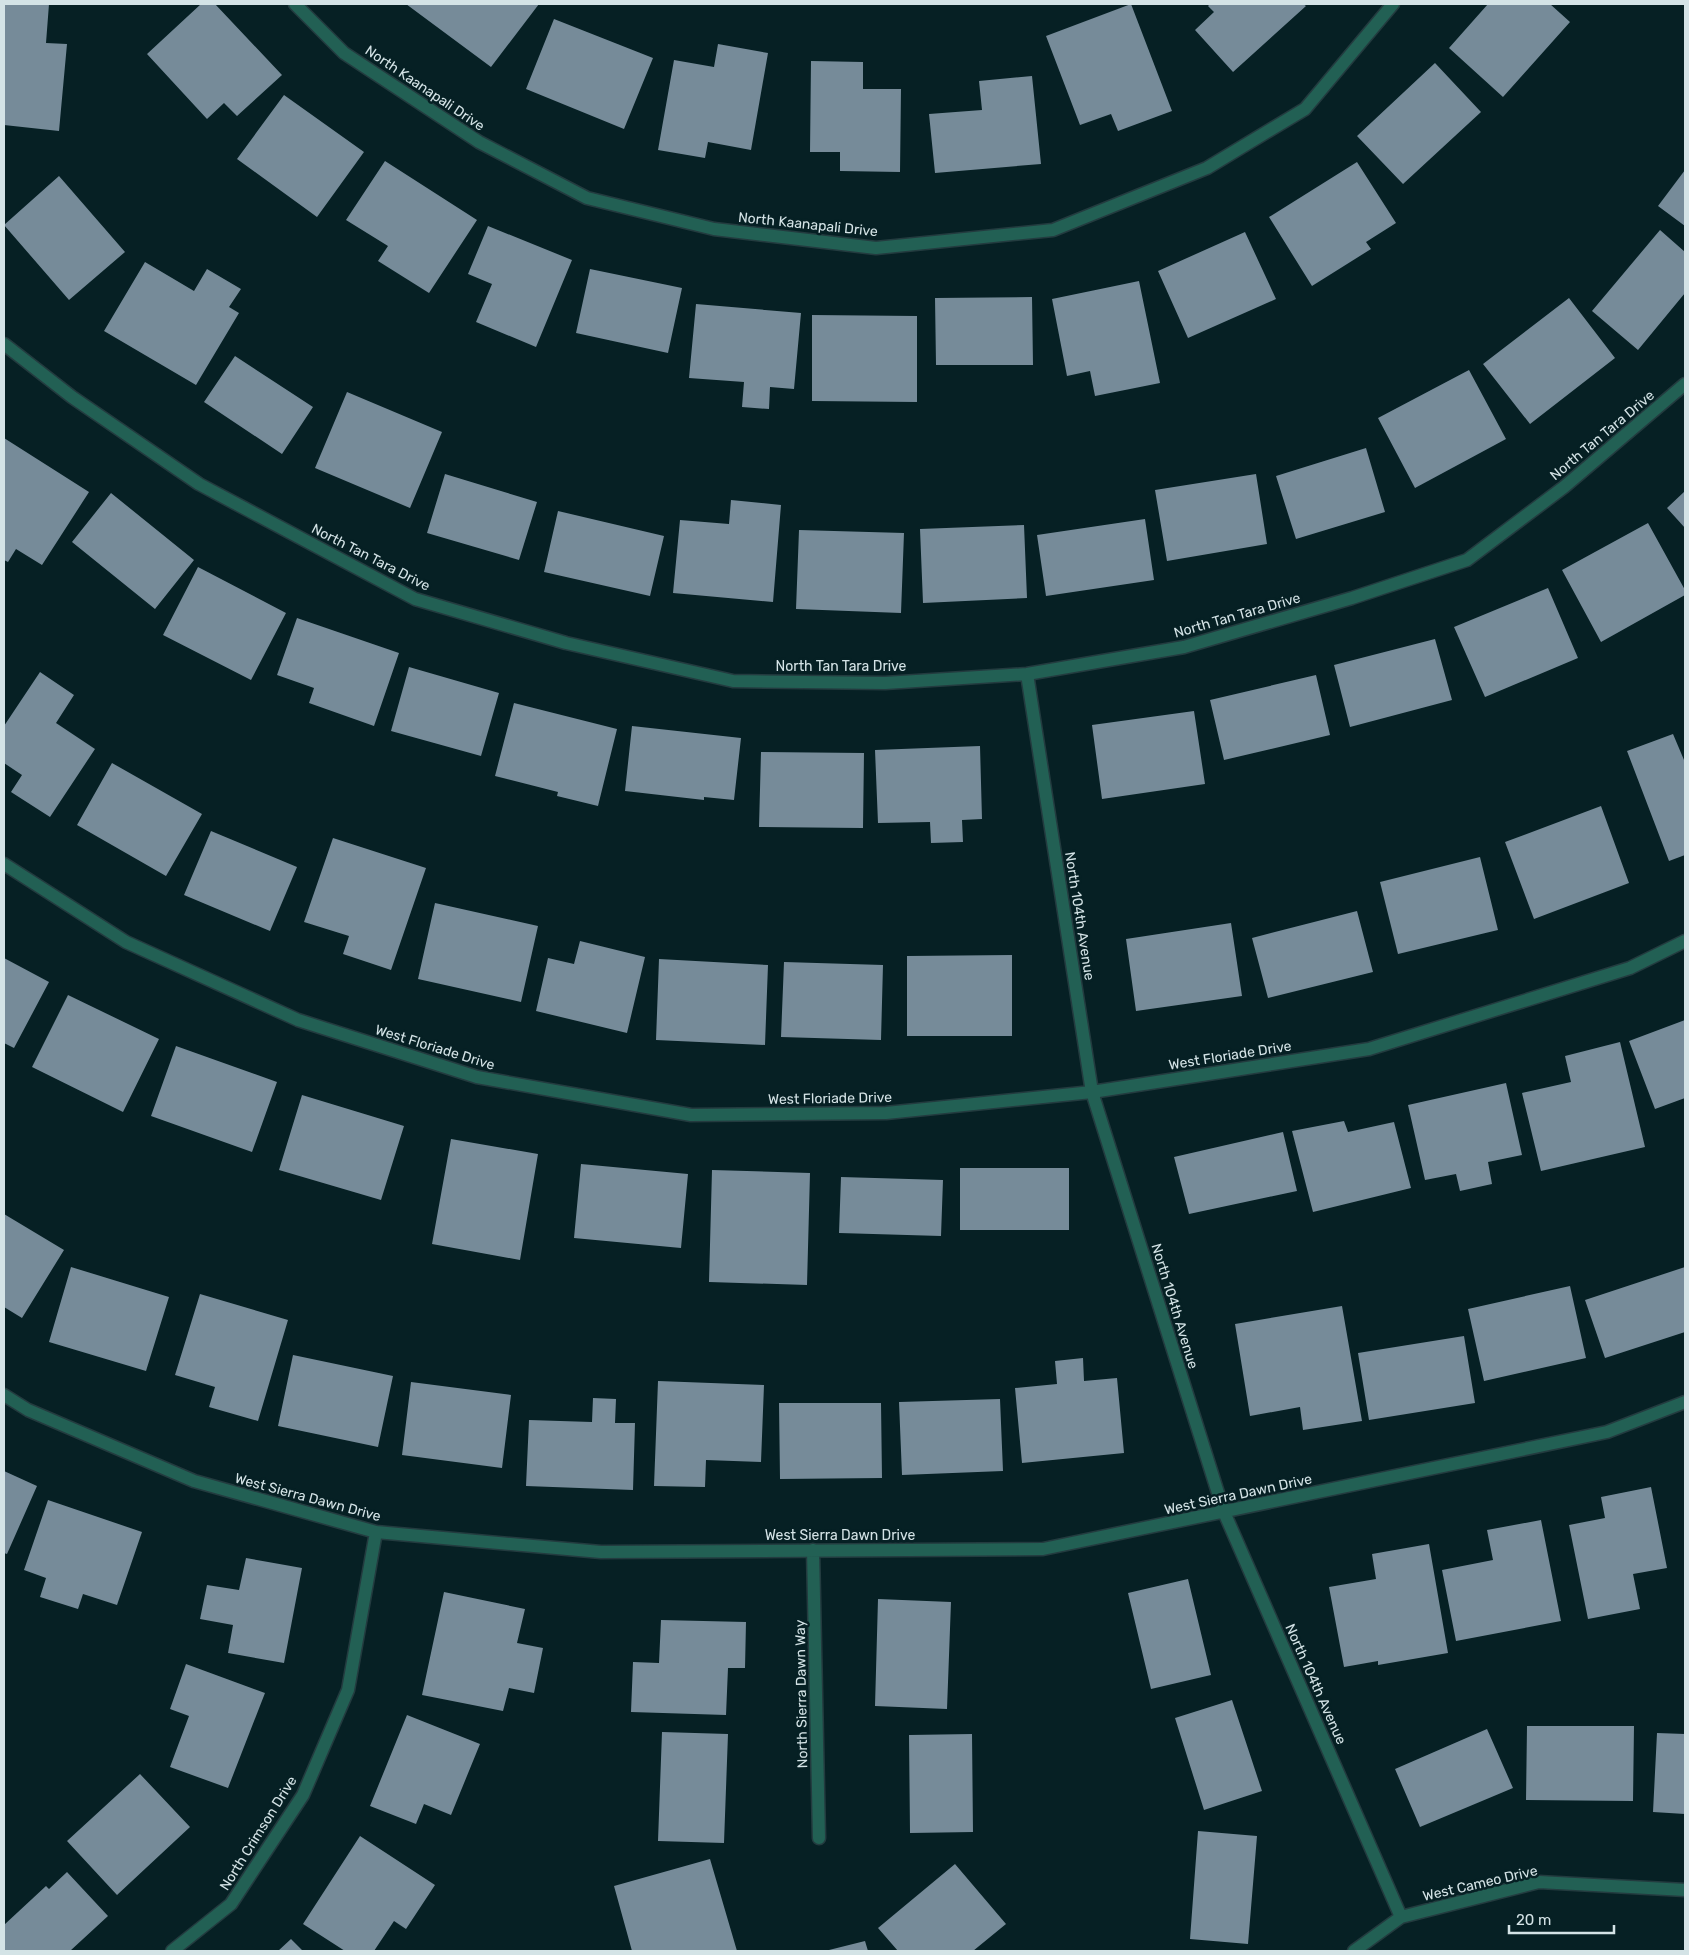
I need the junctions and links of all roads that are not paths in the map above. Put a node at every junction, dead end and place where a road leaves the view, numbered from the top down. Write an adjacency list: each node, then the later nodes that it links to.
1 (296, 4): 2 (street, North Kaanapali Drive)
2 (1393, 4)
3 (4, 344): 5 (street, North Tan Tara Drive)
4 (1685, 384): 5 (street, North Tan Tara Drive)
5 (1027, 674): 8 (street, North 104th Avenue)
6 (4, 864): 8 (street, West Floriade Drive)
7 (1685, 941): 8 (street, West Floriade Drive)
8 (1092, 1092): 11 (street, North 104th Avenue)
9 (4, 1395): 12 (street, West Sierra Dawn Drive)
10 (1685, 1402): 11 (street, West Sierra Dawn Drive)
11 (1224, 1512): 13 (street, West Sierra Dawn Drive); 16 (street, North 104th Avenue)
12 (376, 1532): 13 (street, West Sierra Dawn Drive); 17 (street, North Crimson Drive)
13 (813, 1550): 14 (street, North Sierra Dawn Way)
14 (819, 1838)
15 (1685, 1890): 16 (street, West Cameo Drive)
16 (1401, 1917): 18 (street, West Cameo Drive)
17 (172, 1951)
18 (1354, 1951)

